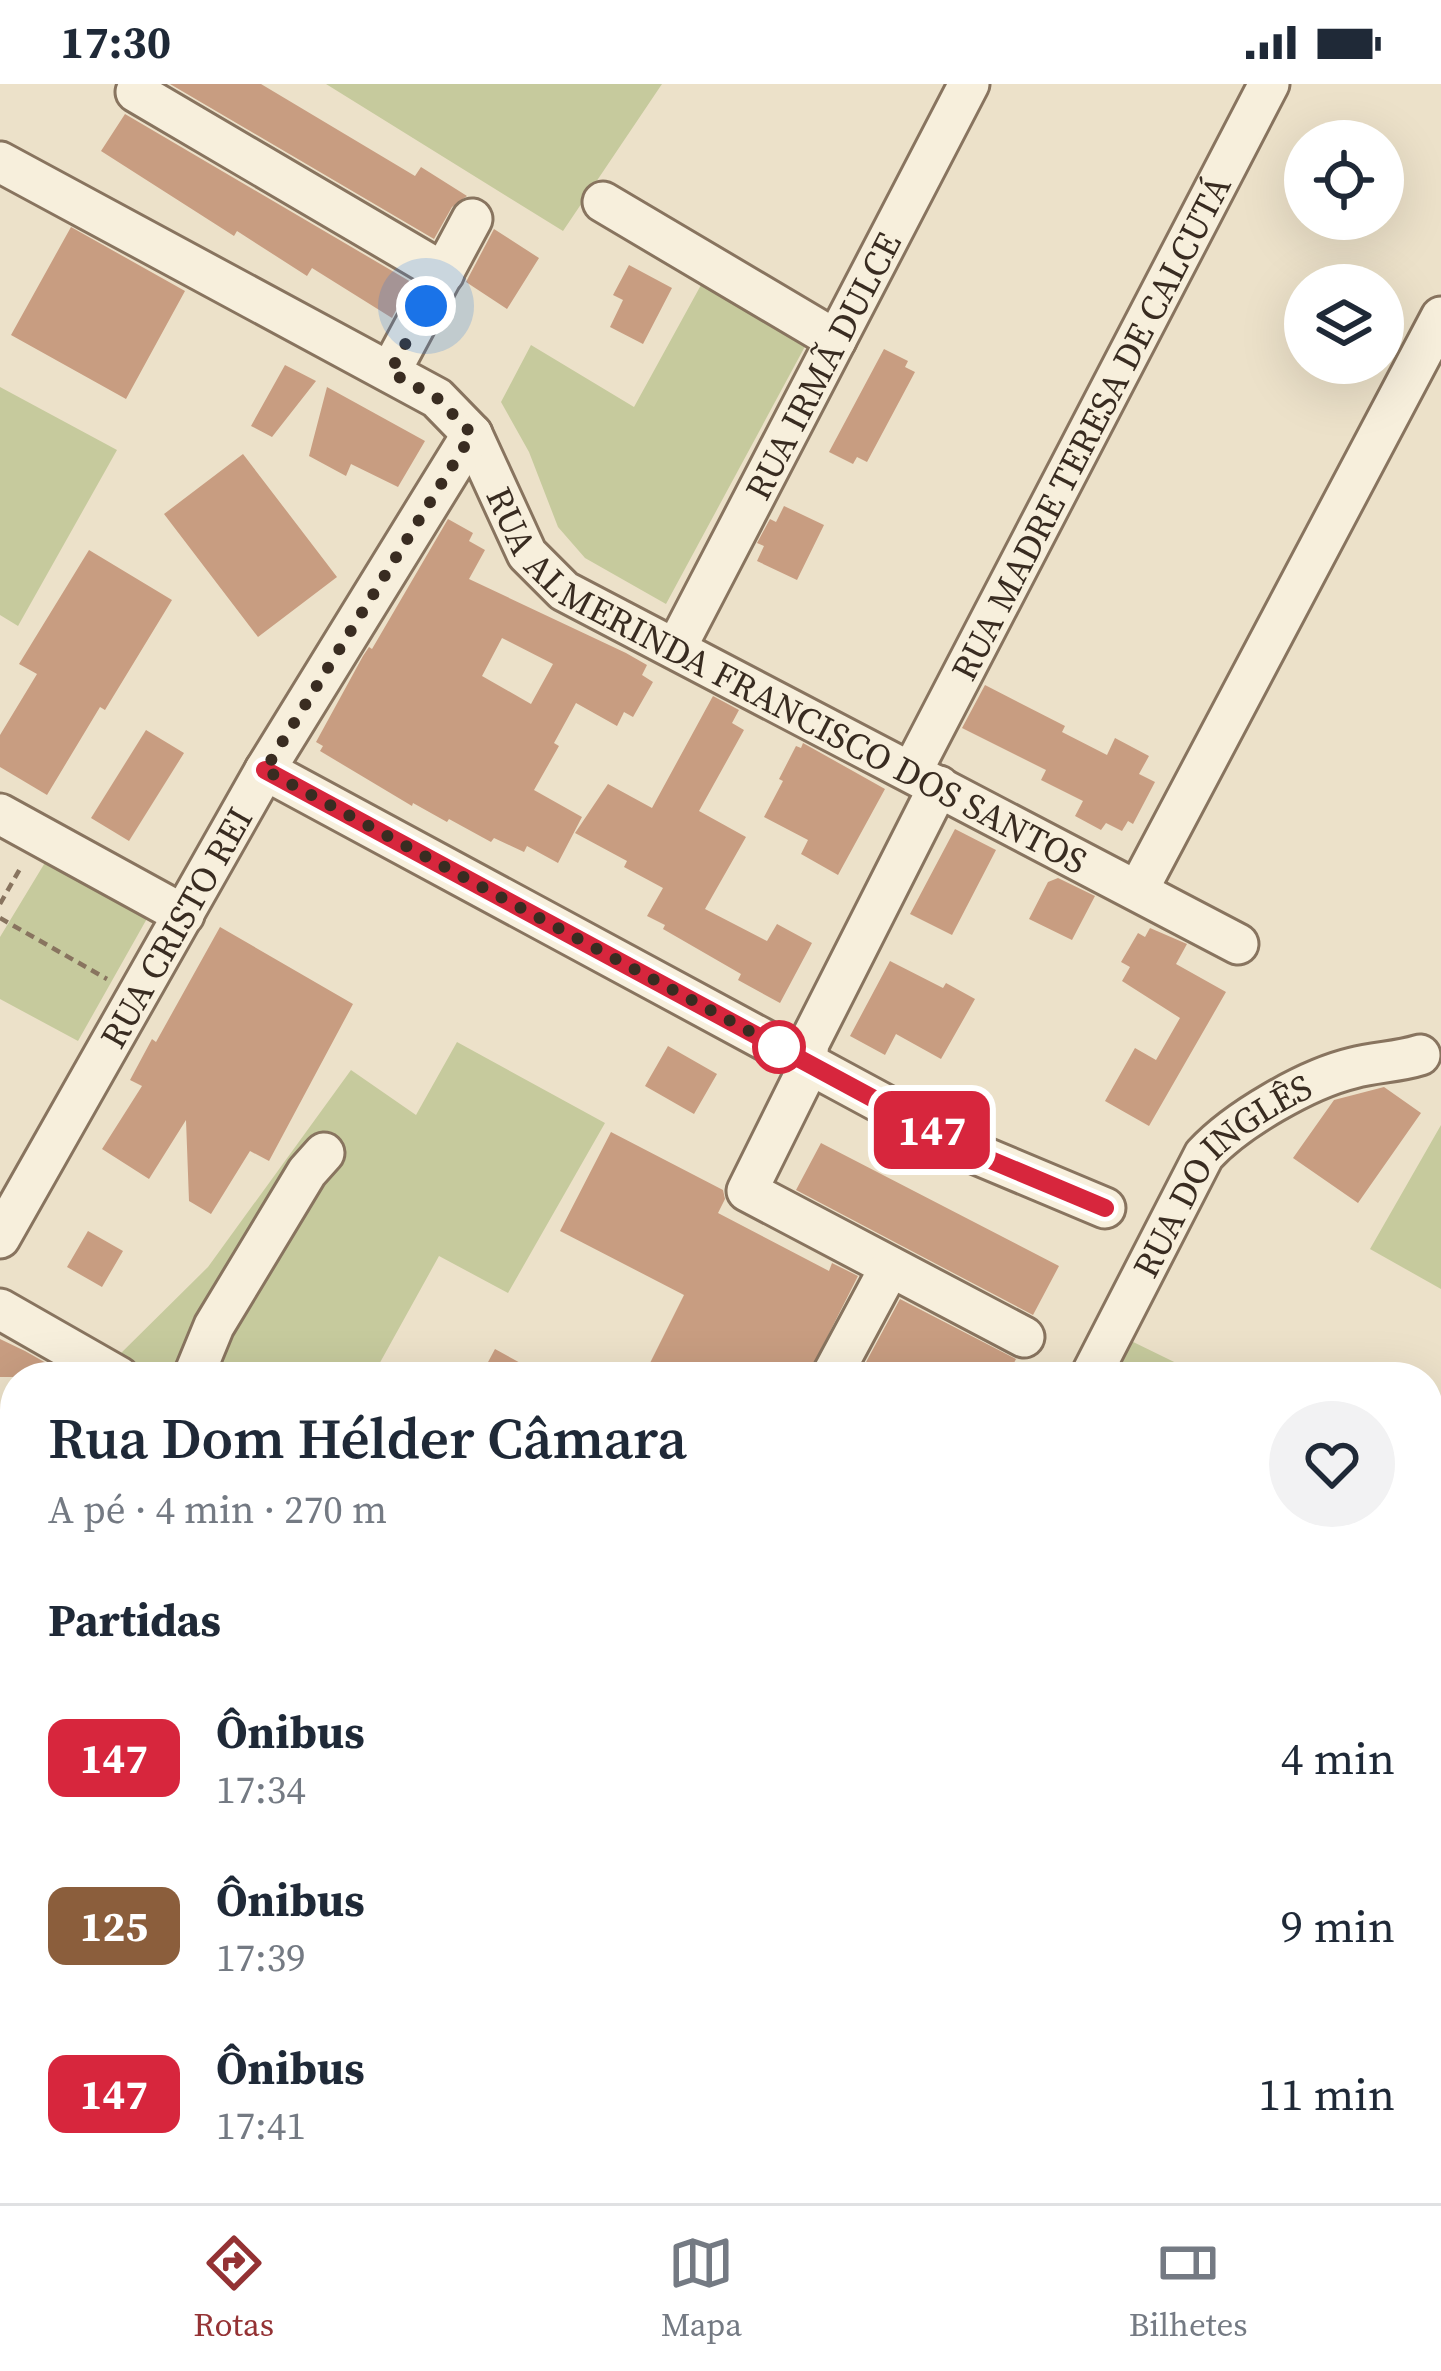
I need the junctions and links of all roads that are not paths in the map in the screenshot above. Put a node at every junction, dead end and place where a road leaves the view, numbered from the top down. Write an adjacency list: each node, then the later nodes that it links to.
1 (969, 84): 9 (street, RUA IRMÃ DULCE)
2 (1269, 84): 14 (street, RUA MADRE TERESA DE CALCUTÁ)
3 (136, 92): 7 (street)
4 (0, 162): 10 (street, RUA ALMERINDA FRANCISCO DOS SANTOS)
5 (603, 202): 9 (street)
6 (472, 219): 7 (street)
7 (444, 273): 10 (street)
8 (1441, 317): 16 (street)
9 (836, 340): 12 (street, RUA IRMÃ DULCE)
10 (390, 372): 11 (street, RUA ALMERINDA FRANCISCO DOS SANTOS)
11 (472, 434): 12 (street, RUA ALMERINDA FRANCISCO DOS SANTOS); 13 (street, RUA CRISTO REI)
12 (676, 648): 14 (street, RUA ALMERINDA FRANCISCO DOS SANTOS)
13 (265, 770): 17 (street, RUA CRISTO REI); 20 (street)
14 (926, 778): 16 (street, RUA ALMERINDA FRANCISCO DOS SANTOS); 20 (street, RUA MADRE TERESA DE CALCUTÁ)
15 (0, 814): 17 (street)
16 (1138, 890): 18 (street, RUA ALMERINDA FRANCISCO DOS SANTOS)
17 (184, 915): 23 (street, RUA CRISTO REI)
18 (1238, 944)
19 (1420, 1055): 30 (street, RUA DO INGLÊS)
20 (805, 1061): 22 (street); 24 (street, RUA MADRE TERESA DE CALCUTÁ)
21 (324, 1153): 28 (street)
22 (1105, 1208)
23 (0, 1238)
24 (890, 1267): 26 (street); 29 (street)
25 (0, 1309): 27 (street)
26 (1024, 1337)
27 (93, 1362)
28 (200, 1362)
29 (839, 1362)
30 (1098, 1362)

